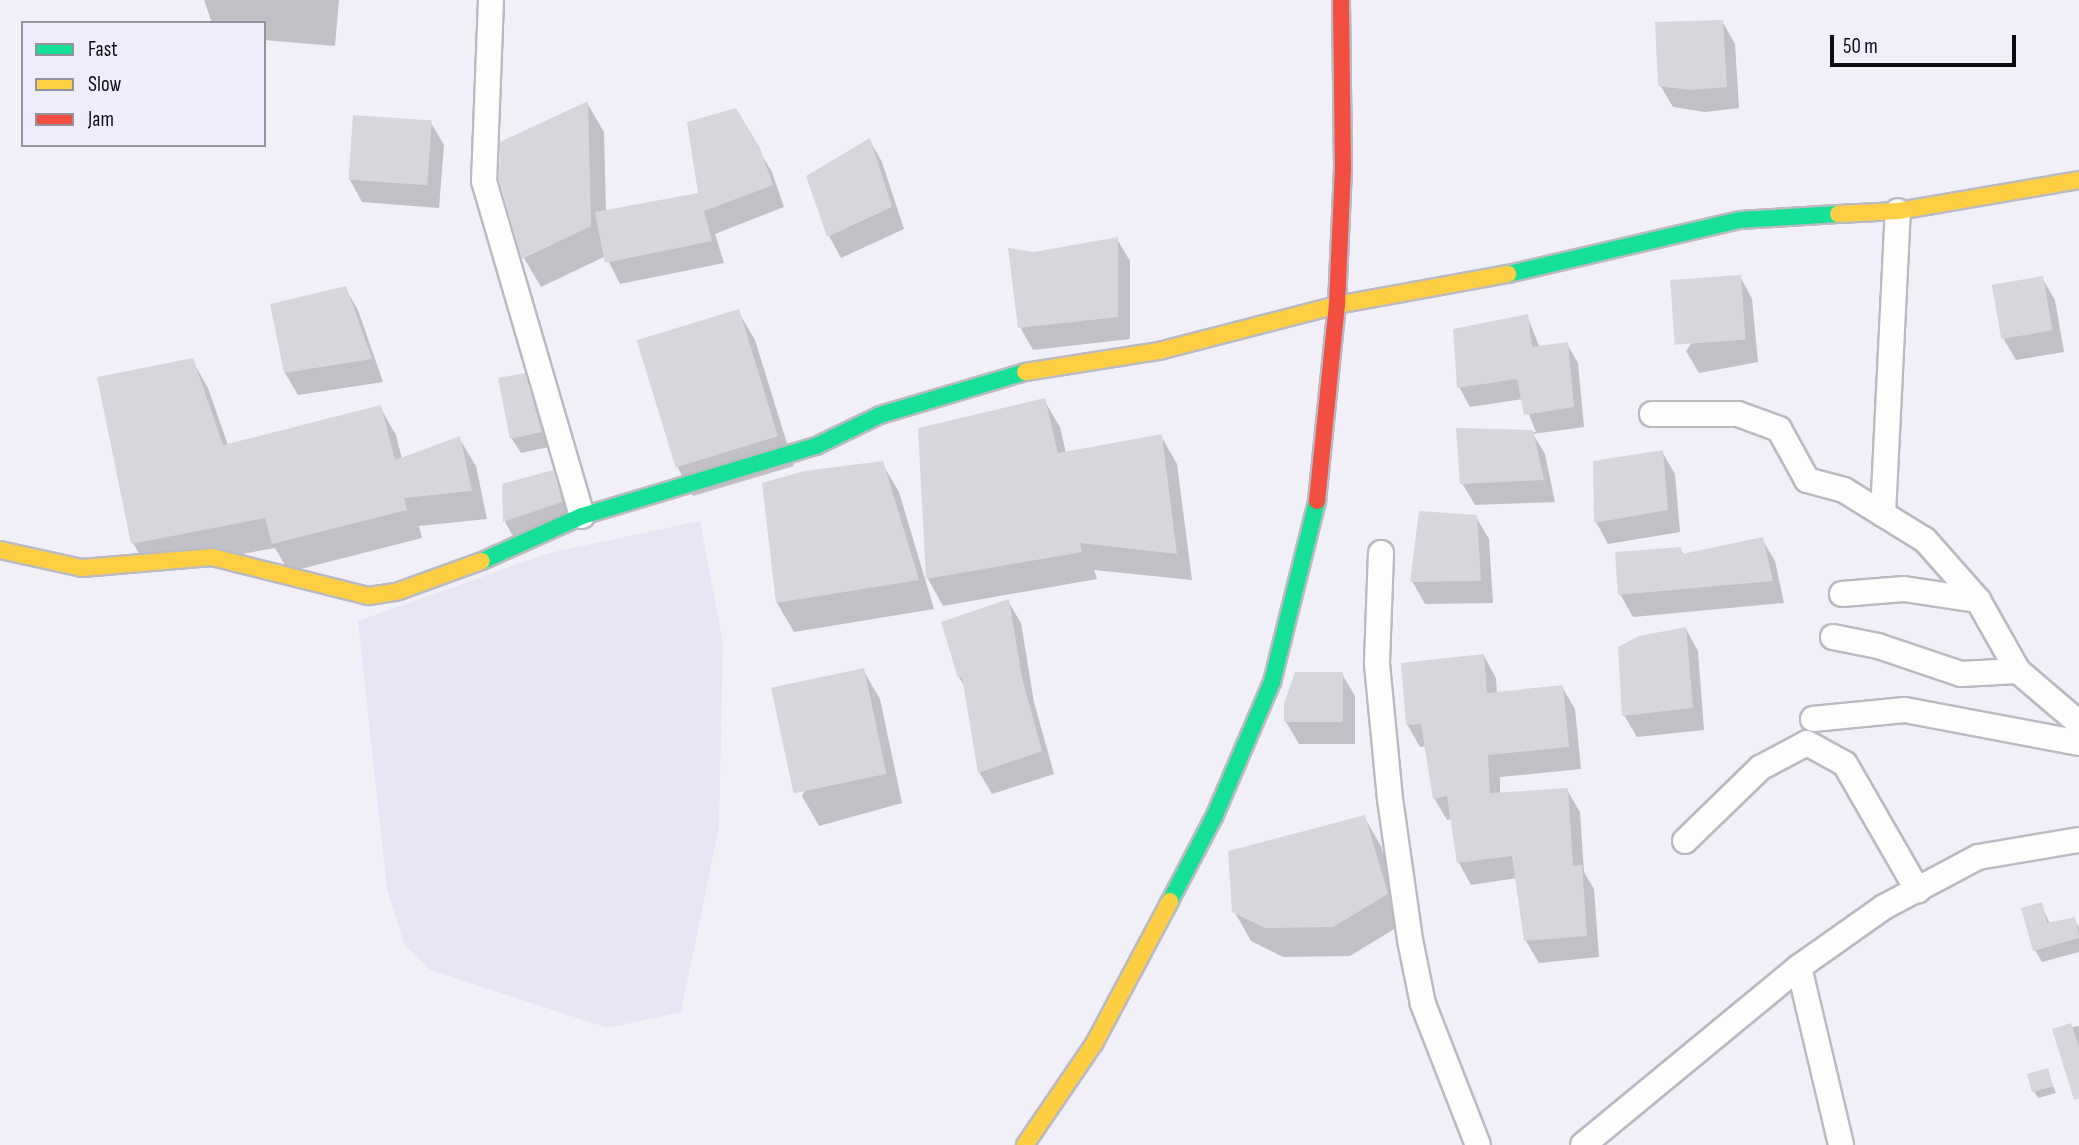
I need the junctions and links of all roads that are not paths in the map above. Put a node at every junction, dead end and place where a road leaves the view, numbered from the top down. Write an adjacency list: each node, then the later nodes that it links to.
1 (491, 0): 8 (street)
2 (1341, 0): 5 (street)
3 (2079, 180): 4 (street)
4 (1898, 211): 5 (street); 7 (street)
5 (1337, 304): 8 (street); 22 (street)
6 (1652, 414): 7 (street)
7 (1883, 514): 12 (street)
8 (582, 516): 9 (street)
9 (0, 550)
10 (1381, 553): 23 (street)
11 (1842, 594): 12 (street)
12 (1978, 600): 14 (street)
13 (1833, 637): 14 (street)
14 (2018, 671): 16 (street)
15 (1813, 719): 17 (street)
16 (2079, 723)
17 (2079, 743)
18 (2079, 840): 20 (street)
19 (1685, 841): 20 (street)
20 (1918, 891): 21 (street)
21 (1799, 967): 24 (street); 25 (street)
22 (1025, 1145)
23 (1478, 1145)
24 (1583, 1145)
25 (1841, 1145)

